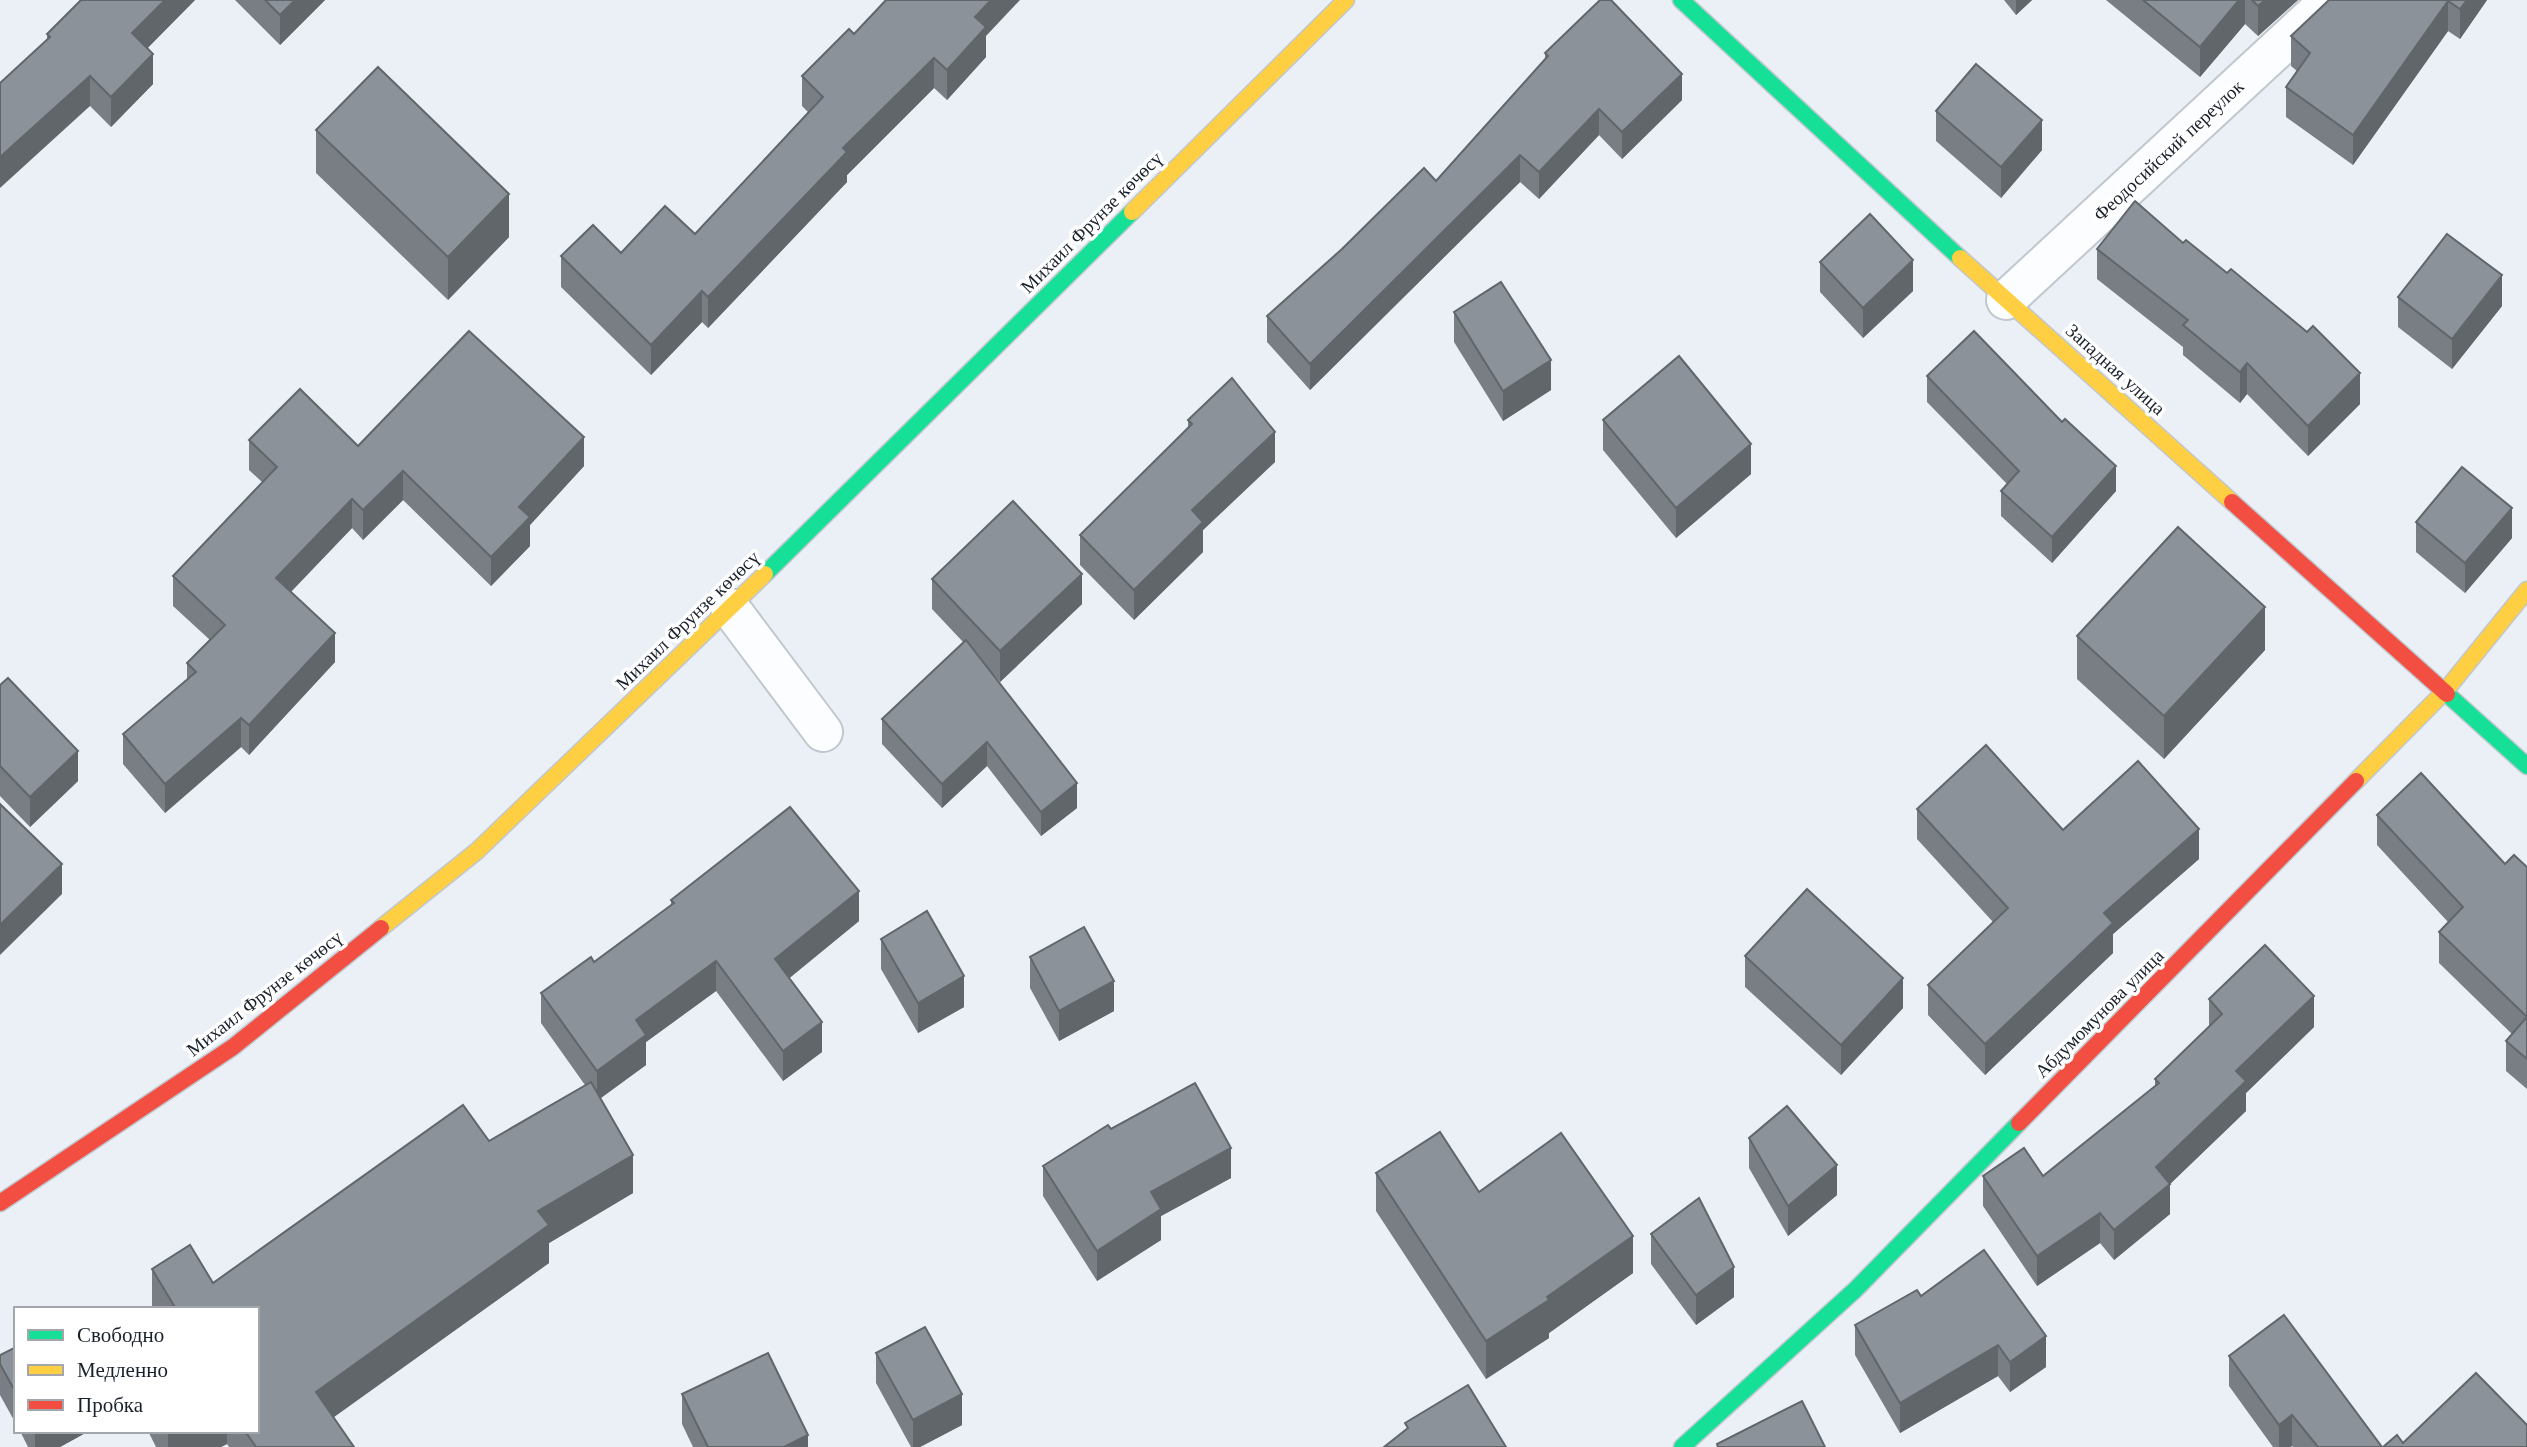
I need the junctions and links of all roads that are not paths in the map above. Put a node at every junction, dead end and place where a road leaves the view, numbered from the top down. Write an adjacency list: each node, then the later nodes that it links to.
1 (1346, 0): 6 (street, Михаил Фрунзе көчөсү)
2 (1681, 0): 4 (street, Западная улица)
3 (2330, 0): 4 (street, Феодосийский переулок)
4 (2006, 300): 7 (street, Западная улица)
5 (2527, 590): 7 (street, Абдумомунова улица)
6 (730, 608): 8 (street); 10 (street, Михаил Фрунзе көчөсү)
7 (2446, 690): 9 (street, Западная улица); 11 (street, Абдумомунова улица)
8 (823, 732)
9 (2527, 766)
10 (0, 1203)
11 (1682, 1447)

